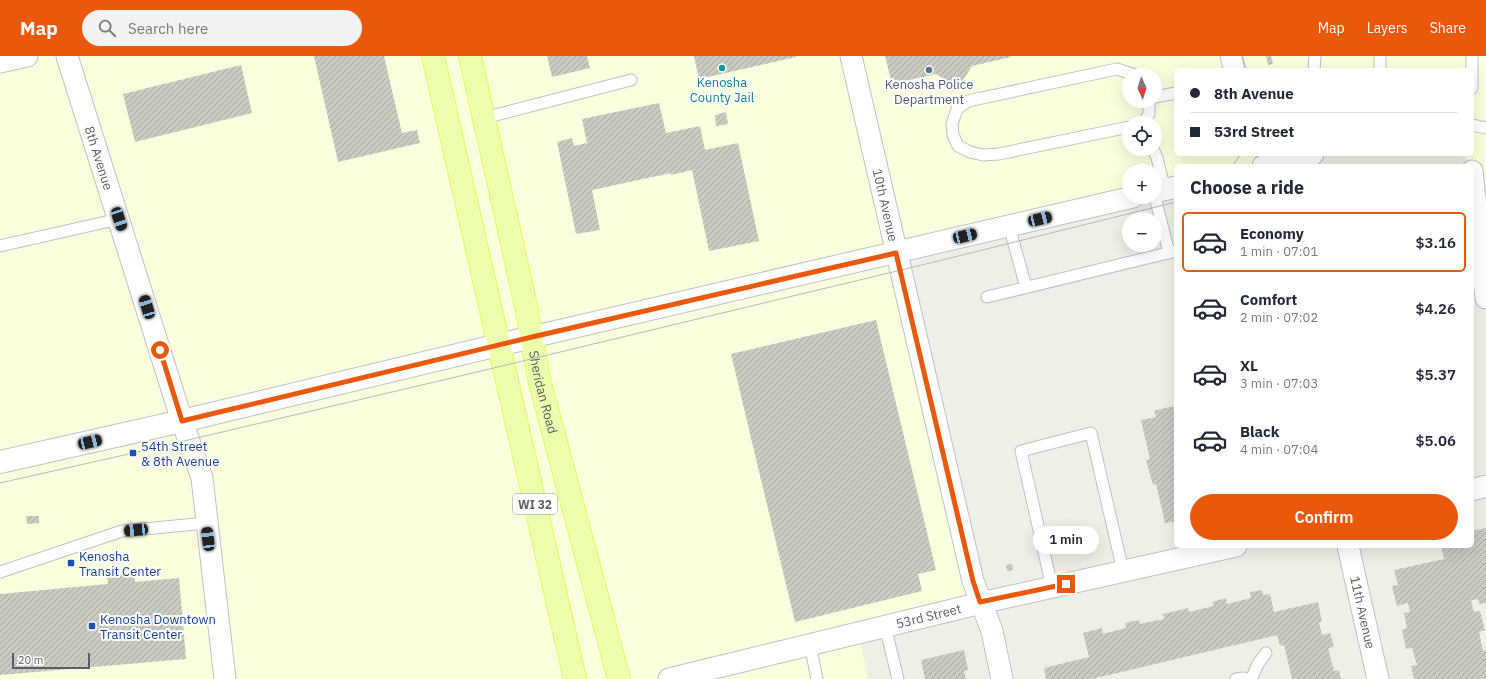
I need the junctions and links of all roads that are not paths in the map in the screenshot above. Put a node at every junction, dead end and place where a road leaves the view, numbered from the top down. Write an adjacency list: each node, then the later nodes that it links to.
1 (27, 56): 10 (street)
2 (67, 56): 29 (street, 8th Avenue)
3 (433, 56): 38 (main road, WI 32)
4 (470, 56): 19 (main road, Sheridan Road / WI 32)
5 (851, 56): 33 (street, 10th Avenue)
6 (1231, 56): 11 (street)
7 (1315, 56): 12 (lane)
8 (1380, 56): 13 (lane)
9 (1472, 56): 14 (lane)
10 (0, 62)
11 (1234, 68)
12 (1314, 68)
13 (1380, 68)
14 (1472, 68)
15 (1122, 71): 21 (lane)
16 (631, 80): 19 (lane)
17 (1174, 93): 18 (lane)
18 (1162, 96)
19 (484, 118): 37 (main road, Sheridan Road / WI 32)
20 (1474, 125): 22 (lane)
21 (1122, 128)
22 (1486, 128)
23 (1155, 156): 27 (lane)
24 (1305, 156): 25 (street)
25 (1271, 164)
26 (1474, 189): 36 (street)
27 (1163, 191): 32 (lane)
28 (1122, 200): 30 (street)
29 (119, 219): 31 (lane); 39 (street, 8th Avenue)
30 (1009, 226): 33 (street); 34 (lane)
31 (0, 246)
32 (1172, 252): 34 (lane)
33 (896, 253): 37 (street); 49 (street, 10th Avenue)
34 (1026, 287): 35 (lane)
35 (987, 297)
36 (1486, 298)
37 (532, 337): 38 (street); 55 (main road, Sheridan Road / WI 32)
38 (499, 346): 39 (street); 54 (main road, WI 32)
39 (182, 421): 40 (street); 43 (street, 8th Avenue)
40 (0, 462)
41 (1486, 486): 42 (street)
42 (1474, 489)
43 (207, 524): 47 (lane); 53 (street, 8th Avenue)
44 (1227, 548): 46 (street, 53rd Street)
45 (1348, 548): 63 (street, 11th Avenue)
46 (1123, 571): 48 (street, 53rd Street); 48 (lane)
47 (0, 572)
48 (1052, 587): 49 (street, 53rd Street)
49 (980, 602): 50 (street, 53rd Street); 59 (street, 10th Avenue)
50 (885, 626): 51 (street, 53rd Street); 58 (lane)
51 (810, 644): 56 (street, 53rd Street); 57 (lane)
52 (1266, 653): 62 (lane)
53 (225, 679)
54 (575, 679)
55 (619, 679)
56 (669, 679)
57 (817, 679)
58 (898, 679)
59 (1002, 679)
60 (1236, 679): 61 (lane)
61 (1248, 679)
62 (1251, 679)
63 (1378, 679)

